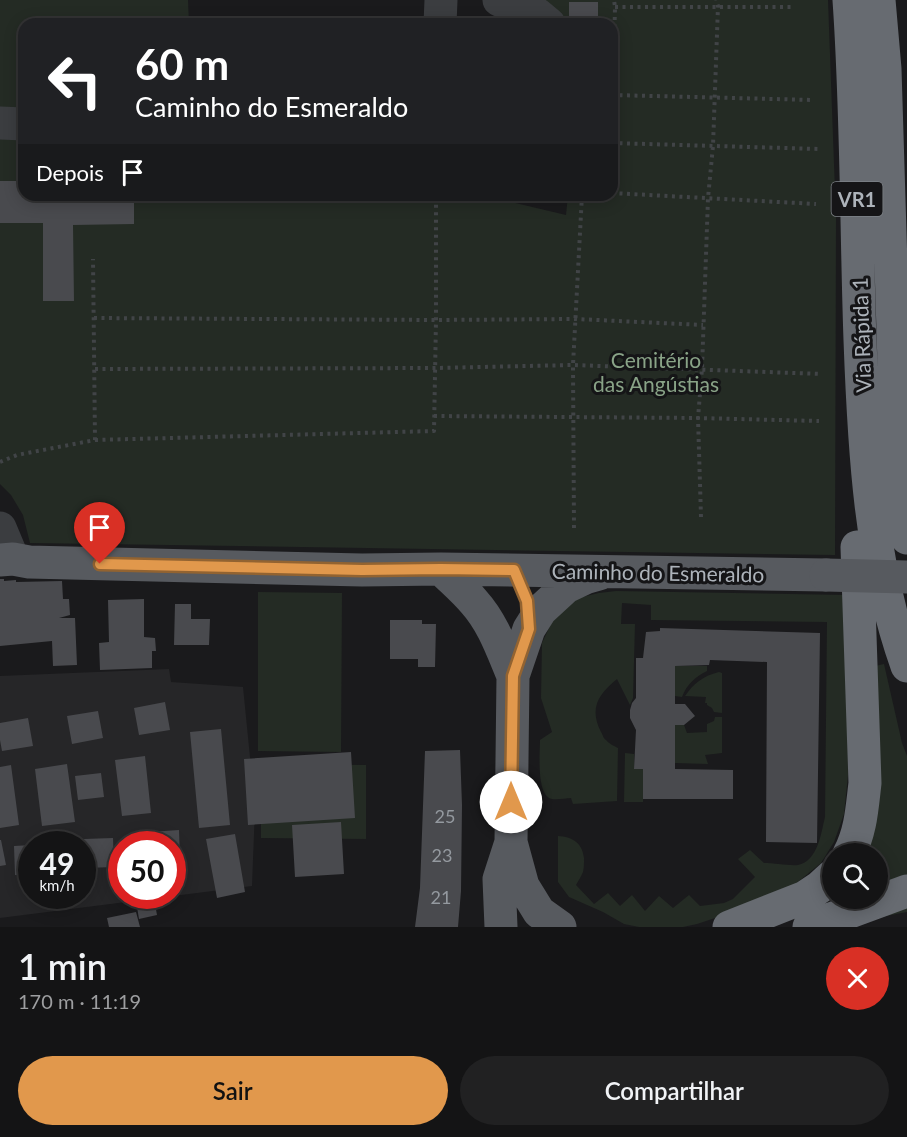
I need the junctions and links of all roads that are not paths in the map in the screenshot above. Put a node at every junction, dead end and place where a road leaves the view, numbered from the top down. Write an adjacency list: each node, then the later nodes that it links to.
1 (441, 0): 6 (lane)
2 (499, 0): 7 (lane)
3 (849, 0): 11 (highway, Via Rápida 1 / VR1)
4 (879, 0): 13 (highway, Via Rápida 1 / VR1)
5 (893, 0): 8 (highway)
6 (441, 18)
7 (542, 18)
8 (907, 62)
9 (0, 123): 10 (lane)
10 (18, 124)
11 (861, 362): 20 (highway, Via Rápida 1 / VR1); 23 (highway)
12 (0, 528): 14 (lane)
13 (907, 538)
14 (4, 557): 15 (main road, Caminho do Esmeraldo)
15 (441, 569): 16 (main road, Caminho do Esmeraldo); 21 (main road)
16 (514, 570): 17 (main road, Caminho do Esmeraldo); 19 (main road)
17 (610, 571): 18 (main road, Caminho do Esmeraldo, bridge); 19 (main road)
18 (907, 577)
19 (529, 629): 21 (main road)
20 (907, 666)
21 (513, 676): 22 (main road)
22 (511, 842): 26 (main road); 27 (main road)
23 (854, 843)
24 (822, 885): 28 (highway)
25 (907, 891): 29 (highway)
26 (501, 927)
27 (560, 927)
28 (729, 927)
29 (809, 927)

